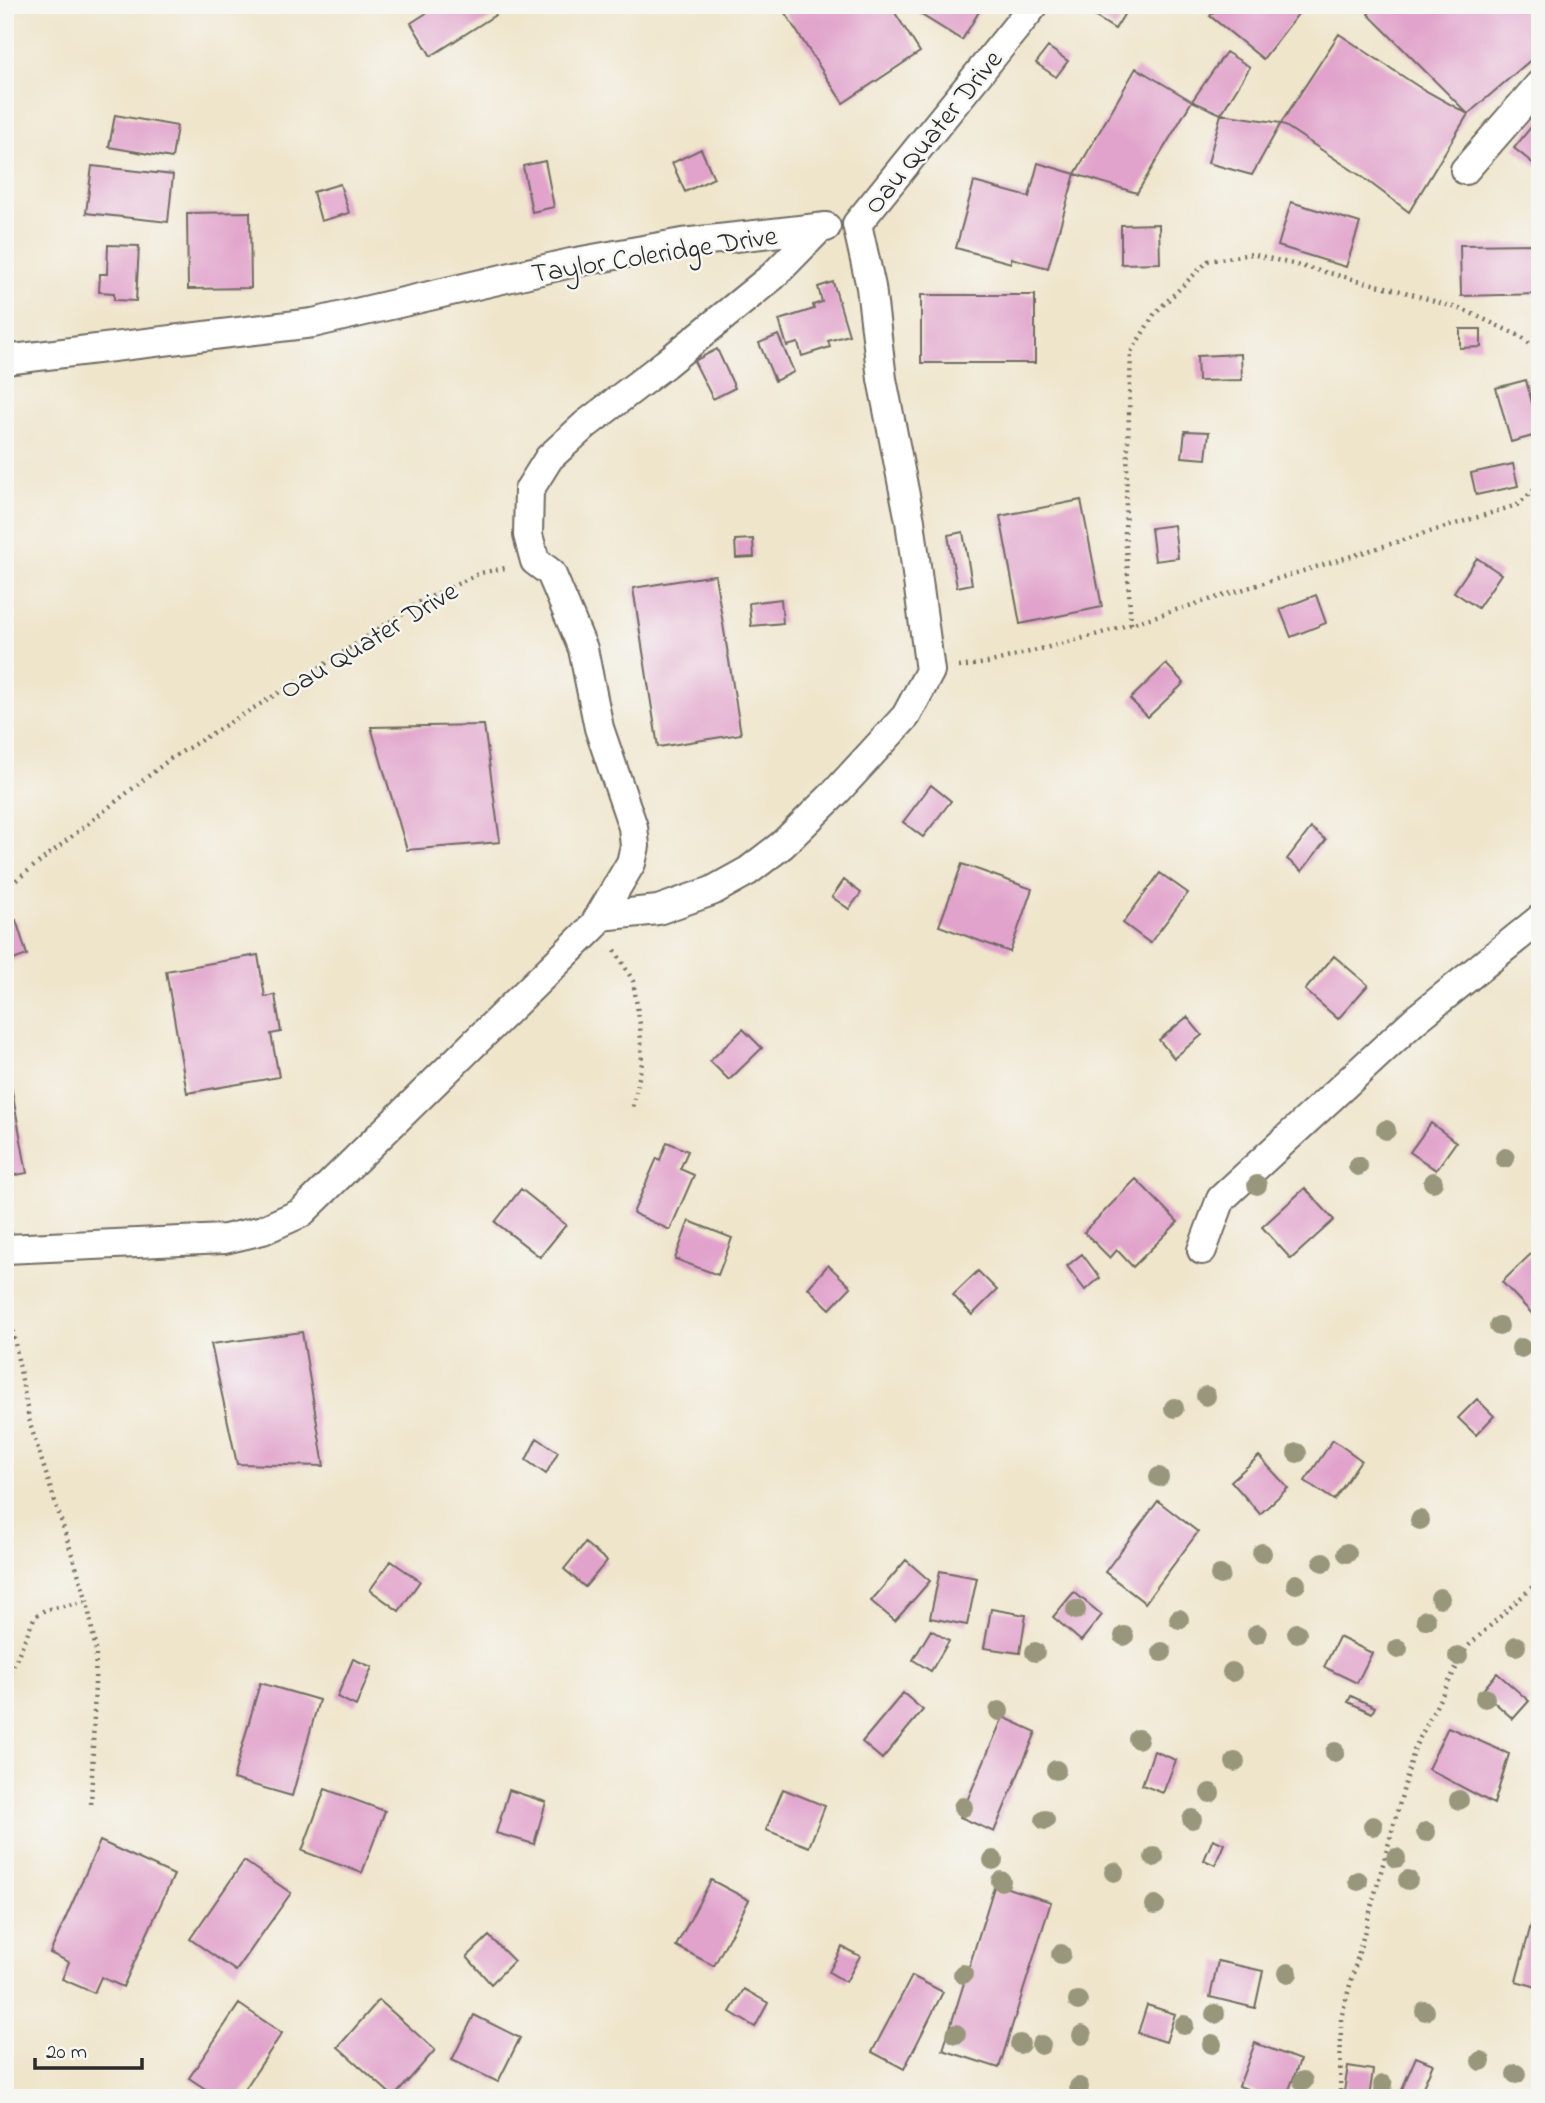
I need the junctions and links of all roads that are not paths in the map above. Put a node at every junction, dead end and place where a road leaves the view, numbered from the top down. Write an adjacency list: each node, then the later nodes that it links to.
1 (1034, 5): 4 (street, Oau Quater Drive)
2 (1540, 84): 3 (street)
3 (1465, 170)
4 (857, 224): 5 (street, Taylor Coleridge Drive); 8 (street)
5 (820, 228): 6 (street, Taylor Coleridge Drive); 8 (street)
6 (5, 360)
7 (1540, 919): 10 (street)
8 (597, 921): 9 (street)
9 (5, 1249)
10 (1202, 1250)

